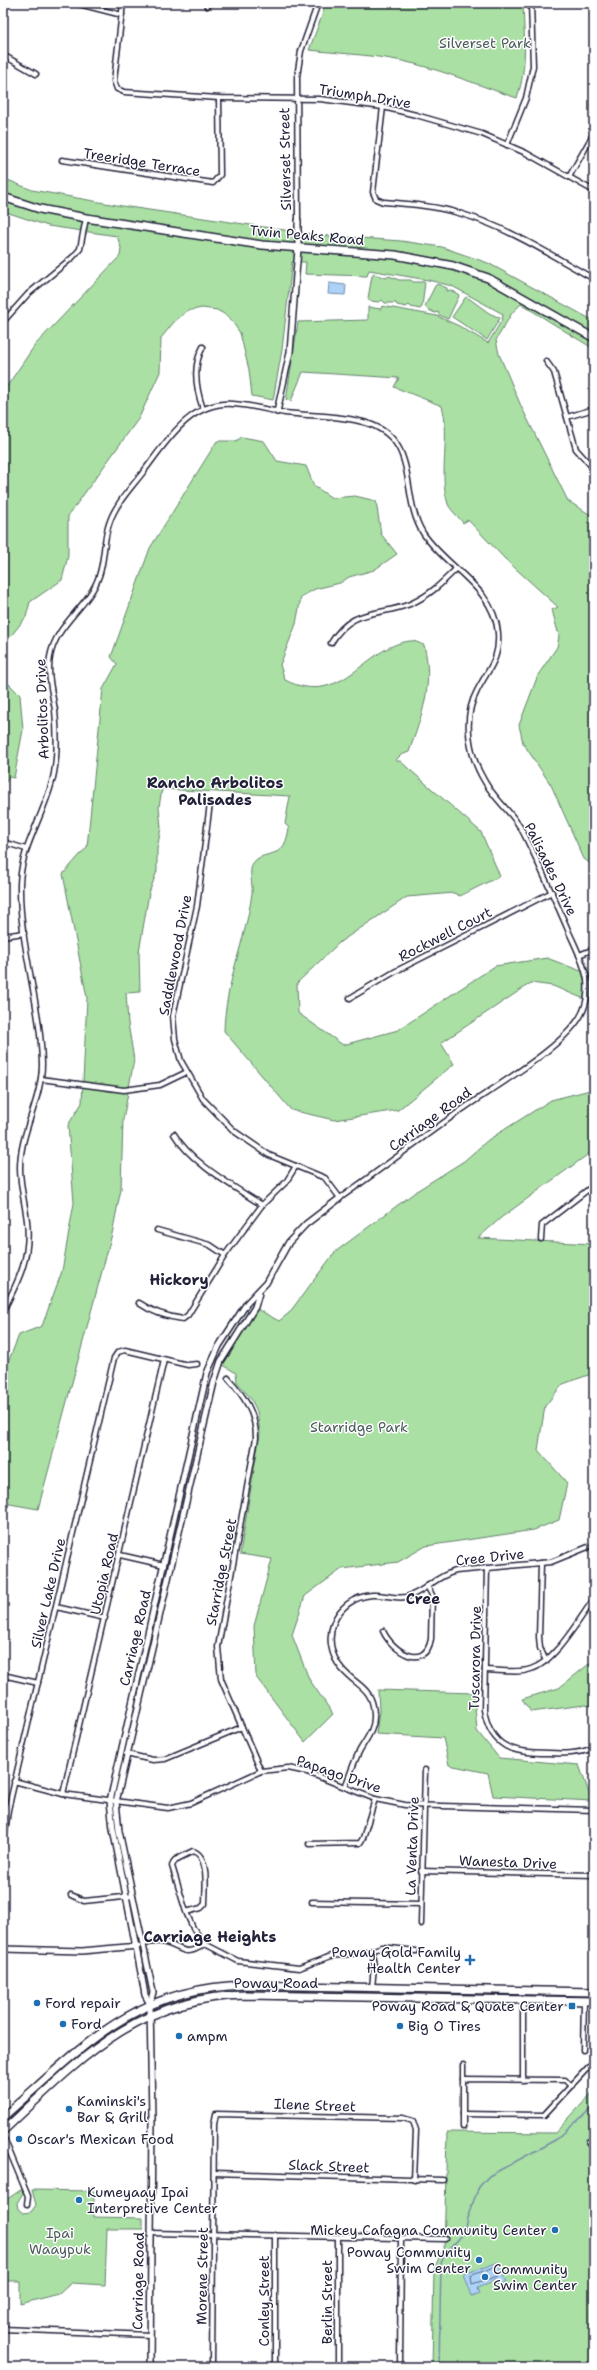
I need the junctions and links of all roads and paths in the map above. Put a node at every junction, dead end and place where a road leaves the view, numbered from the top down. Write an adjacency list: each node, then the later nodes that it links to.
1 (75, 3): 5 (street)
2 (123, 3): 5 (street)
3 (318, 3): 9 (street, Silverset Street)
4 (531, 3): 12 (street)
5 (122, 15): 8 (street, Triumph Drive)
6 (3, 55): 7 (street)
7 (36, 74)
8 (219, 98): 9 (street, Triumph Drive); 13 (street, Treeridge Terrace)
9 (296, 98): 10 (street, Triumph Drive); 18 (street, Silverset Street)
10 (383, 107): 12 (street, Triumph Drive); 20 (street)
11 (594, 133): 14 (street)
12 (507, 144): 14 (street, Triumph Drive)
13 (62, 160)
14 (569, 177): 15 (street, Triumph Drive)
15 (594, 191)
16 (3, 197): 17 (main road, Twin Peaks Road)
17 (86, 218): 19 (main road, Twin Peaks Road); 21 (street)
18 (298, 220): 19 (street, Silverset Street)
19 (298, 249): 22 (main road, Twin Peaks Road); 27 (street, Silverset Street)
20 (594, 279)
21 (3, 322)
22 (594, 338)
23 (203, 347): 25 (street)
24 (546, 361): 28 (street)
25 (203, 409): 27 (street, Arbolitos Drive); 34 (street, Arbolitos Drive)
26 (594, 409): 28 (street)
27 (277, 412): 30 (street, Palisades Drive)
28 (567, 417): 29 (street)
29 (594, 470)
30 (456, 569): 31 (street); 35 (street, Palisades Drive)
31 (331, 643)
32 (210, 803): 41 (street, Saddlewood Drive)
33 (3, 842): 34 (street)
34 (26, 850): 36 (street, Arbolitos Drive)
35 (552, 892): 39 (street, Palisades Drive); 40 (street, Rockwell Court)
36 (24, 933): 37 (street); 42 (street, Arbolitos Drive)
37 (3, 936)
38 (594, 949): 39 (street)
39 (579, 955): 46 (street, Carriage Road)
40 (350, 998)
41 (187, 1072): 42 (street); 44 (street, Saddlewood Drive)
42 (41, 1079): 53 (street, Arbolitos Drive)
43 (174, 1134): 47 (street)
44 (296, 1166): 46 (street, Saddlewood Drive); 47 (street)
45 (594, 1185): 49 (street)
46 (340, 1198): 51 (street, Carriage Road)
47 (262, 1205): 50 (street)
48 (157, 1230): 50 (street)
49 (541, 1239)
50 (226, 1255): 52 (street)
51 (259, 1293): 54 (street, Carriage Road); 55 (street, Carriage Road)
52 (139, 1303)
53 (3, 1311)
54 (232, 1326): 55 (street); 59 (street, Carriage Road)
55 (240, 1331): 60 (street, Carriage Road)
56 (164, 1360): 57 (street); 62 (street, Utopia Road); 69 (street, Silver Lake Drive)
57 (197, 1364)
58 (228, 1378): 78 (street, Starridge Street)
59 (204, 1394): 60 (street); 64 (street, Carriage Road)
60 (210, 1395): 65 (street, Carriage Road)
61 (588, 1547): 63 (street, Cree Drive)
62 (120, 1555): 64 (street); 70 (street, Utopia Road)
63 (541, 1563): 66 (street, Cree Drive); 74 (street)
64 (164, 1565): 65 (street); 72 (street, Carriage Road)
65 (170, 1566): 73 (street, Carriage Road)
66 (487, 1568): 67 (street, Cree Drive); 75 (street, Tuscarora Drive)
67 (427, 1586): 71 (street); 84 (street, Cree Drive)
68 (594, 1599): 74 (street)
69 (56, 1607): 70 (street); 77 (street, Silver Lake Drive)
70 (105, 1618): 85 (street, Utopia Road)
71 (383, 1631)
72 (145, 1646): 73 (street); 80 (street, Carriage Road)
73 (151, 1648): 80 (street, Carriage Road)
74 (546, 1661): 75 (street)
75 (485, 1670): 79 (street, Tuscarora Drive)
76 (3, 1675): 77 (street)
77 (38, 1682): 83 (street, Silver Lake Drive)
78 (242, 1727): 80 (street); 82 (street, Starridge Street)
79 (594, 1748)
80 (123, 1753): 87 (street, Carriage Road); 88 (street, Carriage Road)
81 (425, 1770): 89 (street, La Venta Drive)
82 (261, 1771): 84 (street, Papago Drive); 88 (street, Papago Drive)
83 (14, 1782): 85 (street, Papago Drive); 92 (street, Silver Lake Drive)
84 (345, 1787): 86 (street, Papago Drive)
85 (63, 1794): 87 (street, Papago Drive)
86 (375, 1799): 89 (street, Papago Drive); 91 (street)
87 (110, 1801): 88 (street, Papago Drive); 97 (street, Carriage Road)
88 (116, 1802): 96 (street, Carriage Road)
89 (424, 1806): 90 (street, Papago Drive); 93 (street, La Venta Drive)
90 (594, 1810)
91 (309, 1844)
92 (3, 1848)
93 (421, 1871): 94 (street, Wanesta Drive); 99 (street, La Venta Drive)
94 (594, 1875)
95 (71, 1896): 97 (street)
96 (132, 1896): 97 (street); 102 (street, Carriage Road)
97 (126, 1897): 104 (street, Carriage Road)
98 (312, 1902): 99 (street)
99 (421, 1904): 101 (street, La Venta Drive)
100 (186, 1912): 100 (street); 103 (street)
101 (421, 1924)
102 (143, 1944): 103 (street); 104 (street); 116 (street, Carriage Road)
103 (205, 1944): 107 (street)
104 (136, 1946): 105 (street); 116 (street, Carriage Road)
105 (3, 1949)
106 (416, 1951): 107 (street)
107 (372, 1952): 108 (street)
108 (372, 1988): 109 (main road, Poway Road); 116 (main road, Poway Road)
109 (470, 1990): 110 (main road, Poway Road); 112 (main road)
110 (525, 1991): 111 (main road, Poway Road); 113 (main road)
111 (594, 1992)
112 (445, 1998): 113 (main road, Poway Road); 117 (main road, Poway Road)
113 (523, 2000): 114 (main road, Poway Road); 122 (street)
114 (584, 2001): 115 (main road, Poway Road); 118 (street)
115 (594, 2001)
116 (150, 2004): 117 (street, Carriage Road); 126 (main road, Poway Road)
117 (151, 2014): 128 (main road, Poway Road); 134 (street, Carriage Road)
118 (583, 2050)
119 (594, 2060): 123 (street)
120 (463, 2065): 121 (street)
121 (463, 2079): 122 (street); 125 (street)
122 (523, 2080): 123 (street)
123 (571, 2086): 125 (street)
124 (216, 2114): 130 (street, Morene Street); 131 (street, Ilene Street)
125 (463, 2114): 127 (street)
126 (3, 2117)
127 (462, 2127)
128 (3, 2131)
129 (3, 2136): 133 (street)
130 (214, 2173): 131 (street, Slack Street); 135 (street, Morene Street)
131 (414, 2180): 132 (street, Slack Street)
132 (443, 2180)
133 (27, 2204)
134 (151, 2233): 135 (street); 141 (street, Carriage Road)
135 (213, 2234): 136 (street); 143 (street, Morene Street)
136 (276, 2235): 137 (street); 144 (street, Conley Street)
137 (338, 2237): 138 (street); 145 (street, Berlin Street)
138 (401, 2239): 139 (street); 146 (street)
139 (444, 2239)
140 (3, 2329): 141 (street)
141 (150, 2335): 142 (street, Carriage Road)
142 (150, 2367)
143 (212, 2367)
144 (275, 2367)
145 (338, 2367)
146 (400, 2367)

